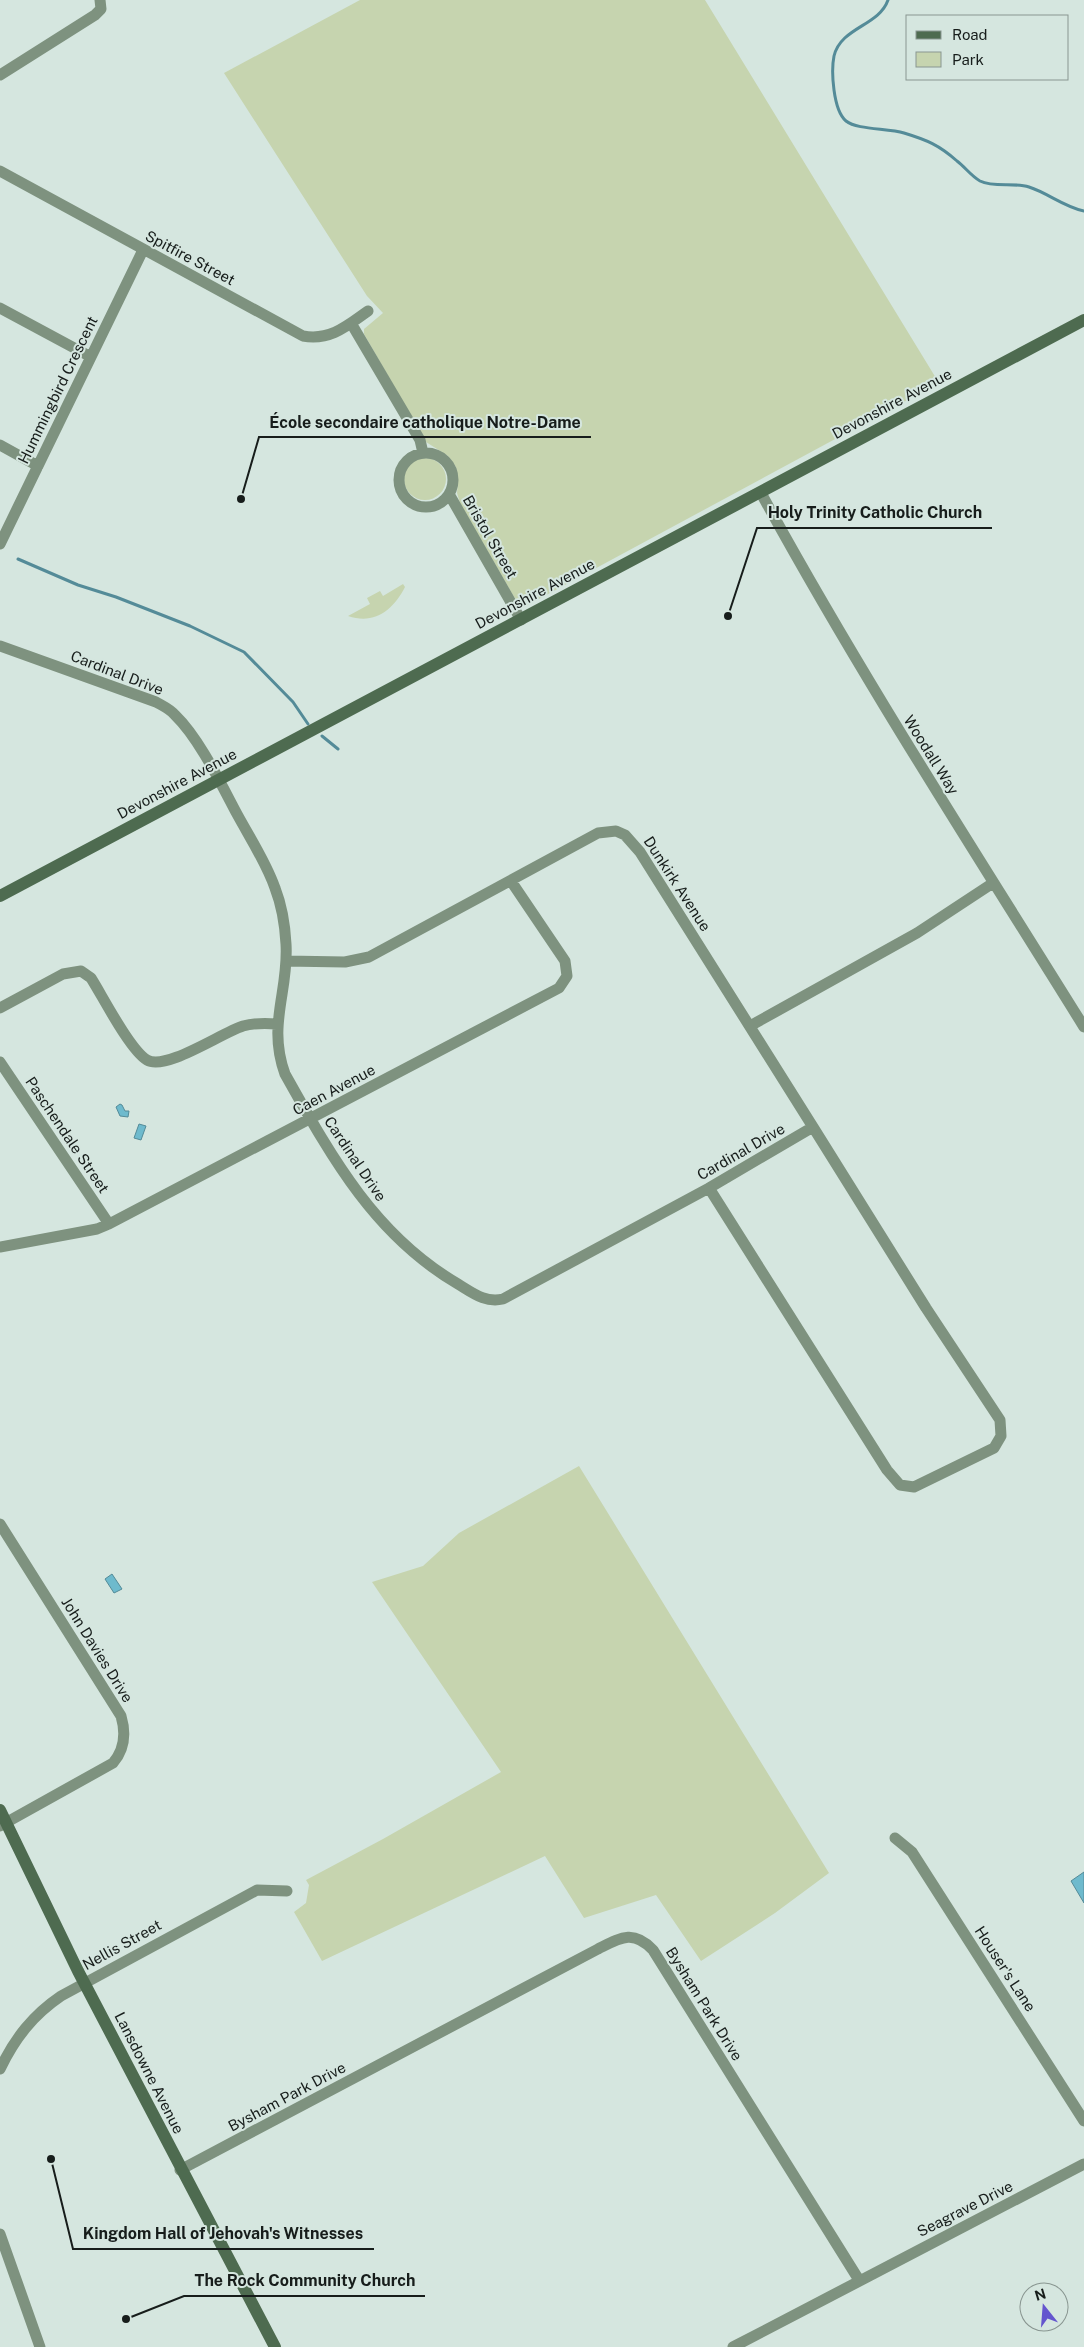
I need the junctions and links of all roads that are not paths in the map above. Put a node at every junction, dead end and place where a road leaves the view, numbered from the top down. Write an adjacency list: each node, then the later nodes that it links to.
1 (100, 0): 2 (street)
2 (0, 75)
3 (0, 171): 4 (street, Spitfire Street)
4 (143, 250): 8 (street, Spitfire Street); 9 (street, Hummingbird Crescent)
5 (0, 308): 9 (street)
6 (368, 311): 8 (street, Spitfire Street)
7 (1084, 320): 13 (main road, Devonshire Avenue)
8 (351, 323): 11 (street)
9 (91, 357): 12 (street, Hummingbird Crescent)
10 (0, 445): 12 (street)
11 (423, 453): 14 (street, Bristol Street); 14 (street, Bristol Street)
12 (38, 466): 15 (street, Hummingbird Crescent)
13 (761, 493): 16 (main road, Devonshire Avenue); 20 (street, Woodall Way)
14 (450, 494): 16 (street, Bristol Street)
15 (0, 544)
16 (521, 620): 18 (main road, Devonshire Avenue)
17 (0, 646): 18 (street, Cardinal Drive)
18 (219, 781): 21 (main road, Devonshire Avenue); 22 (street, Cardinal Drive)
19 (511, 881): 22 (street, Dunkirk Avenue); 25 (street, Dunkirk Avenue); 28 (street, Caen Avenue)
20 (993, 884): 25 (street); 26 (street, Woodall Way)
21 (0, 896)
22 (286, 961): 24 (street, Cardinal Drive)
23 (0, 1008): 24 (street)
24 (277, 1024): 28 (street, Cardinal Drive)
25 (750, 1026): 29 (street)
26 (1084, 1027)
27 (0, 1062): 31 (street, Paschendale Street)
28 (311, 1120): 30 (street, Cardinal Drive); 31 (street, Caen Avenue)
29 (813, 1127): 30 (street, Cardinal Drive); 30 (street)
30 (709, 1188)
31 (109, 1224): 32 (street, Caen Avenue)
32 (0, 1247)
33 (0, 1524): 35 (street, John Davies Drive)
34 (0, 1810): 35 (main road, Lansdowne Avenue)
35 (3, 1825): 38 (main road, Lansdowne Avenue)
36 (895, 1838): 40 (street, Houser's Lane)
37 (287, 1891): 38 (street, Nellis Street)
38 (84, 1983): 39 (street, Nellis Street); 42 (main road, Lansdowne Avenue)
39 (0, 2068)
40 (1084, 2120)
41 (1084, 2164): 44 (street, Seagrave Drive)
42 (180, 2170): 44 (street, Bysham Park Drive); 46 (main road, Lansdowne Avenue)
43 (0, 2234): 45 (street)
44 (859, 2280): 47 (street)
45 (40, 2347)
46 (275, 2347)
47 (733, 2347)

